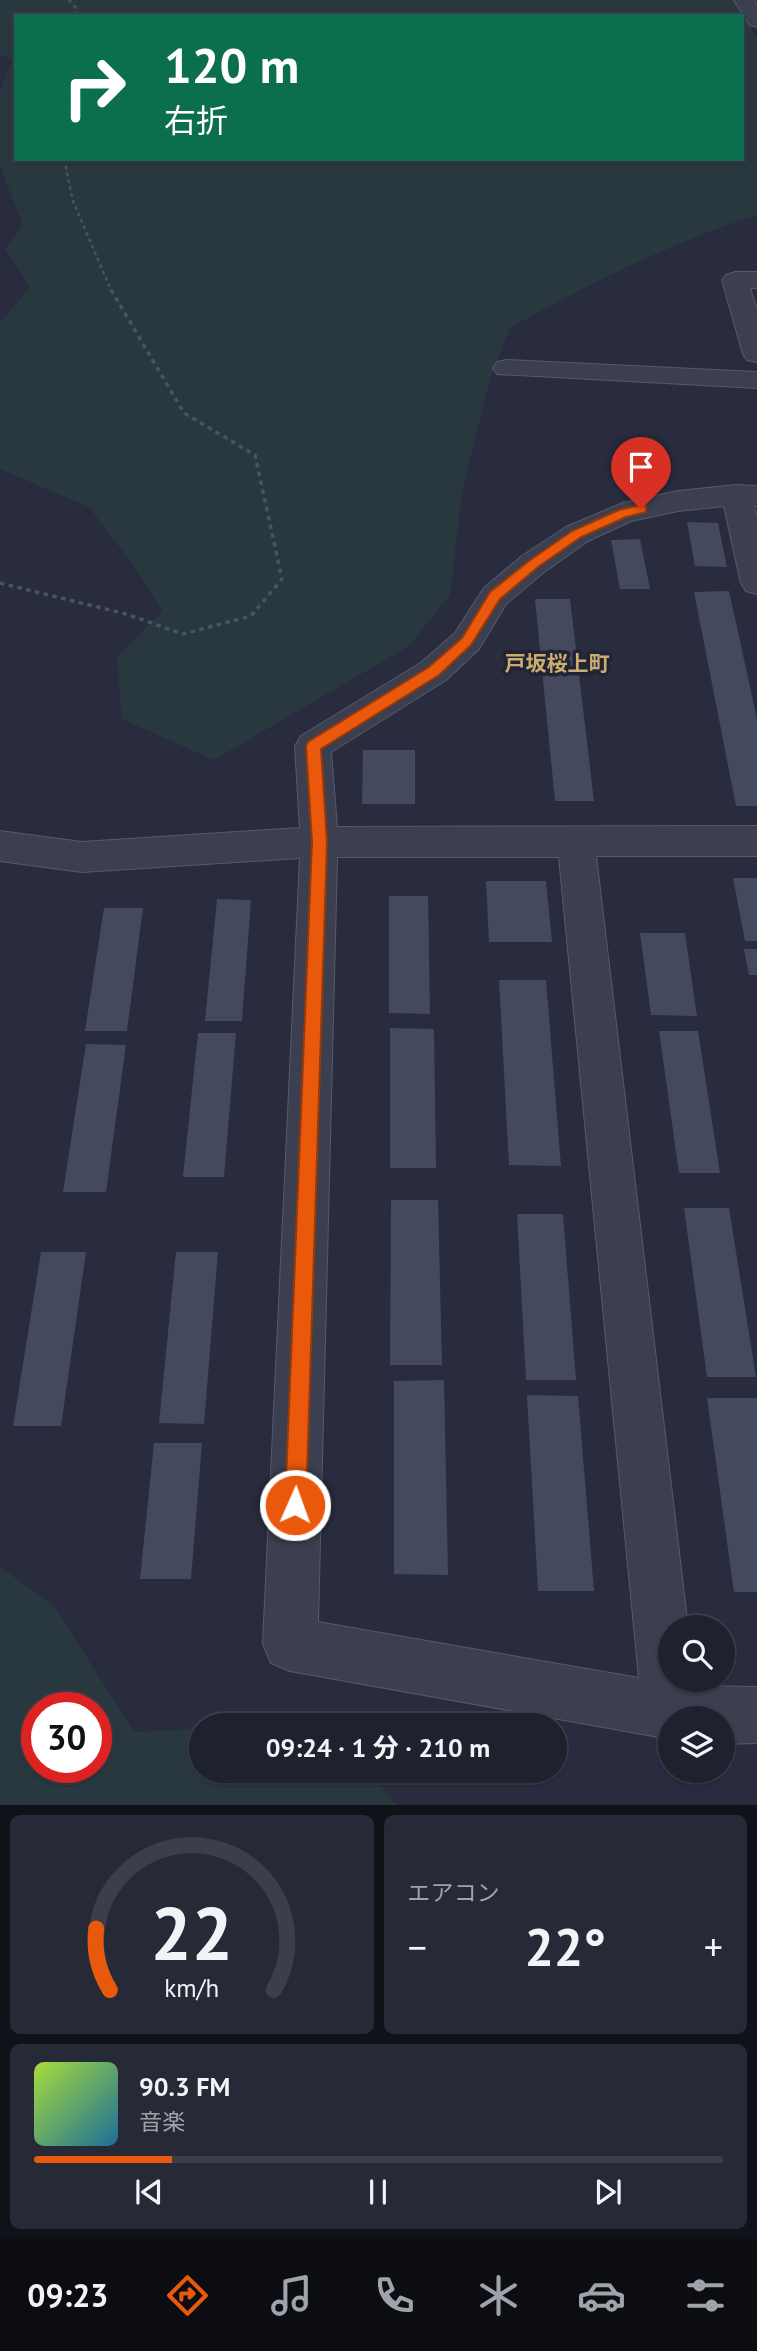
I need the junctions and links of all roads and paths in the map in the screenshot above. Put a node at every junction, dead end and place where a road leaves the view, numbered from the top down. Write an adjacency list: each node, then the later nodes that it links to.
1 (744, 0): 2 (street)
2 (757, 21)
3 (64, 161): 9 (path)
4 (757, 280): 5 (street)
5 (757, 354)
6 (508, 368): 7 (street)
7 (757, 380)
8 (747, 496): 10 (street); 12 (street)
9 (0, 583)
10 (757, 583)
11 (757, 841): 13 (street)
12 (319, 842): 13 (street); 14 (street); 16 (street)
13 (576, 842): 15 (street)
14 (0, 846)
15 (669, 1706)
16 (658, 1710)
17 (757, 1715): 18 (street)
18 (735, 1716)

